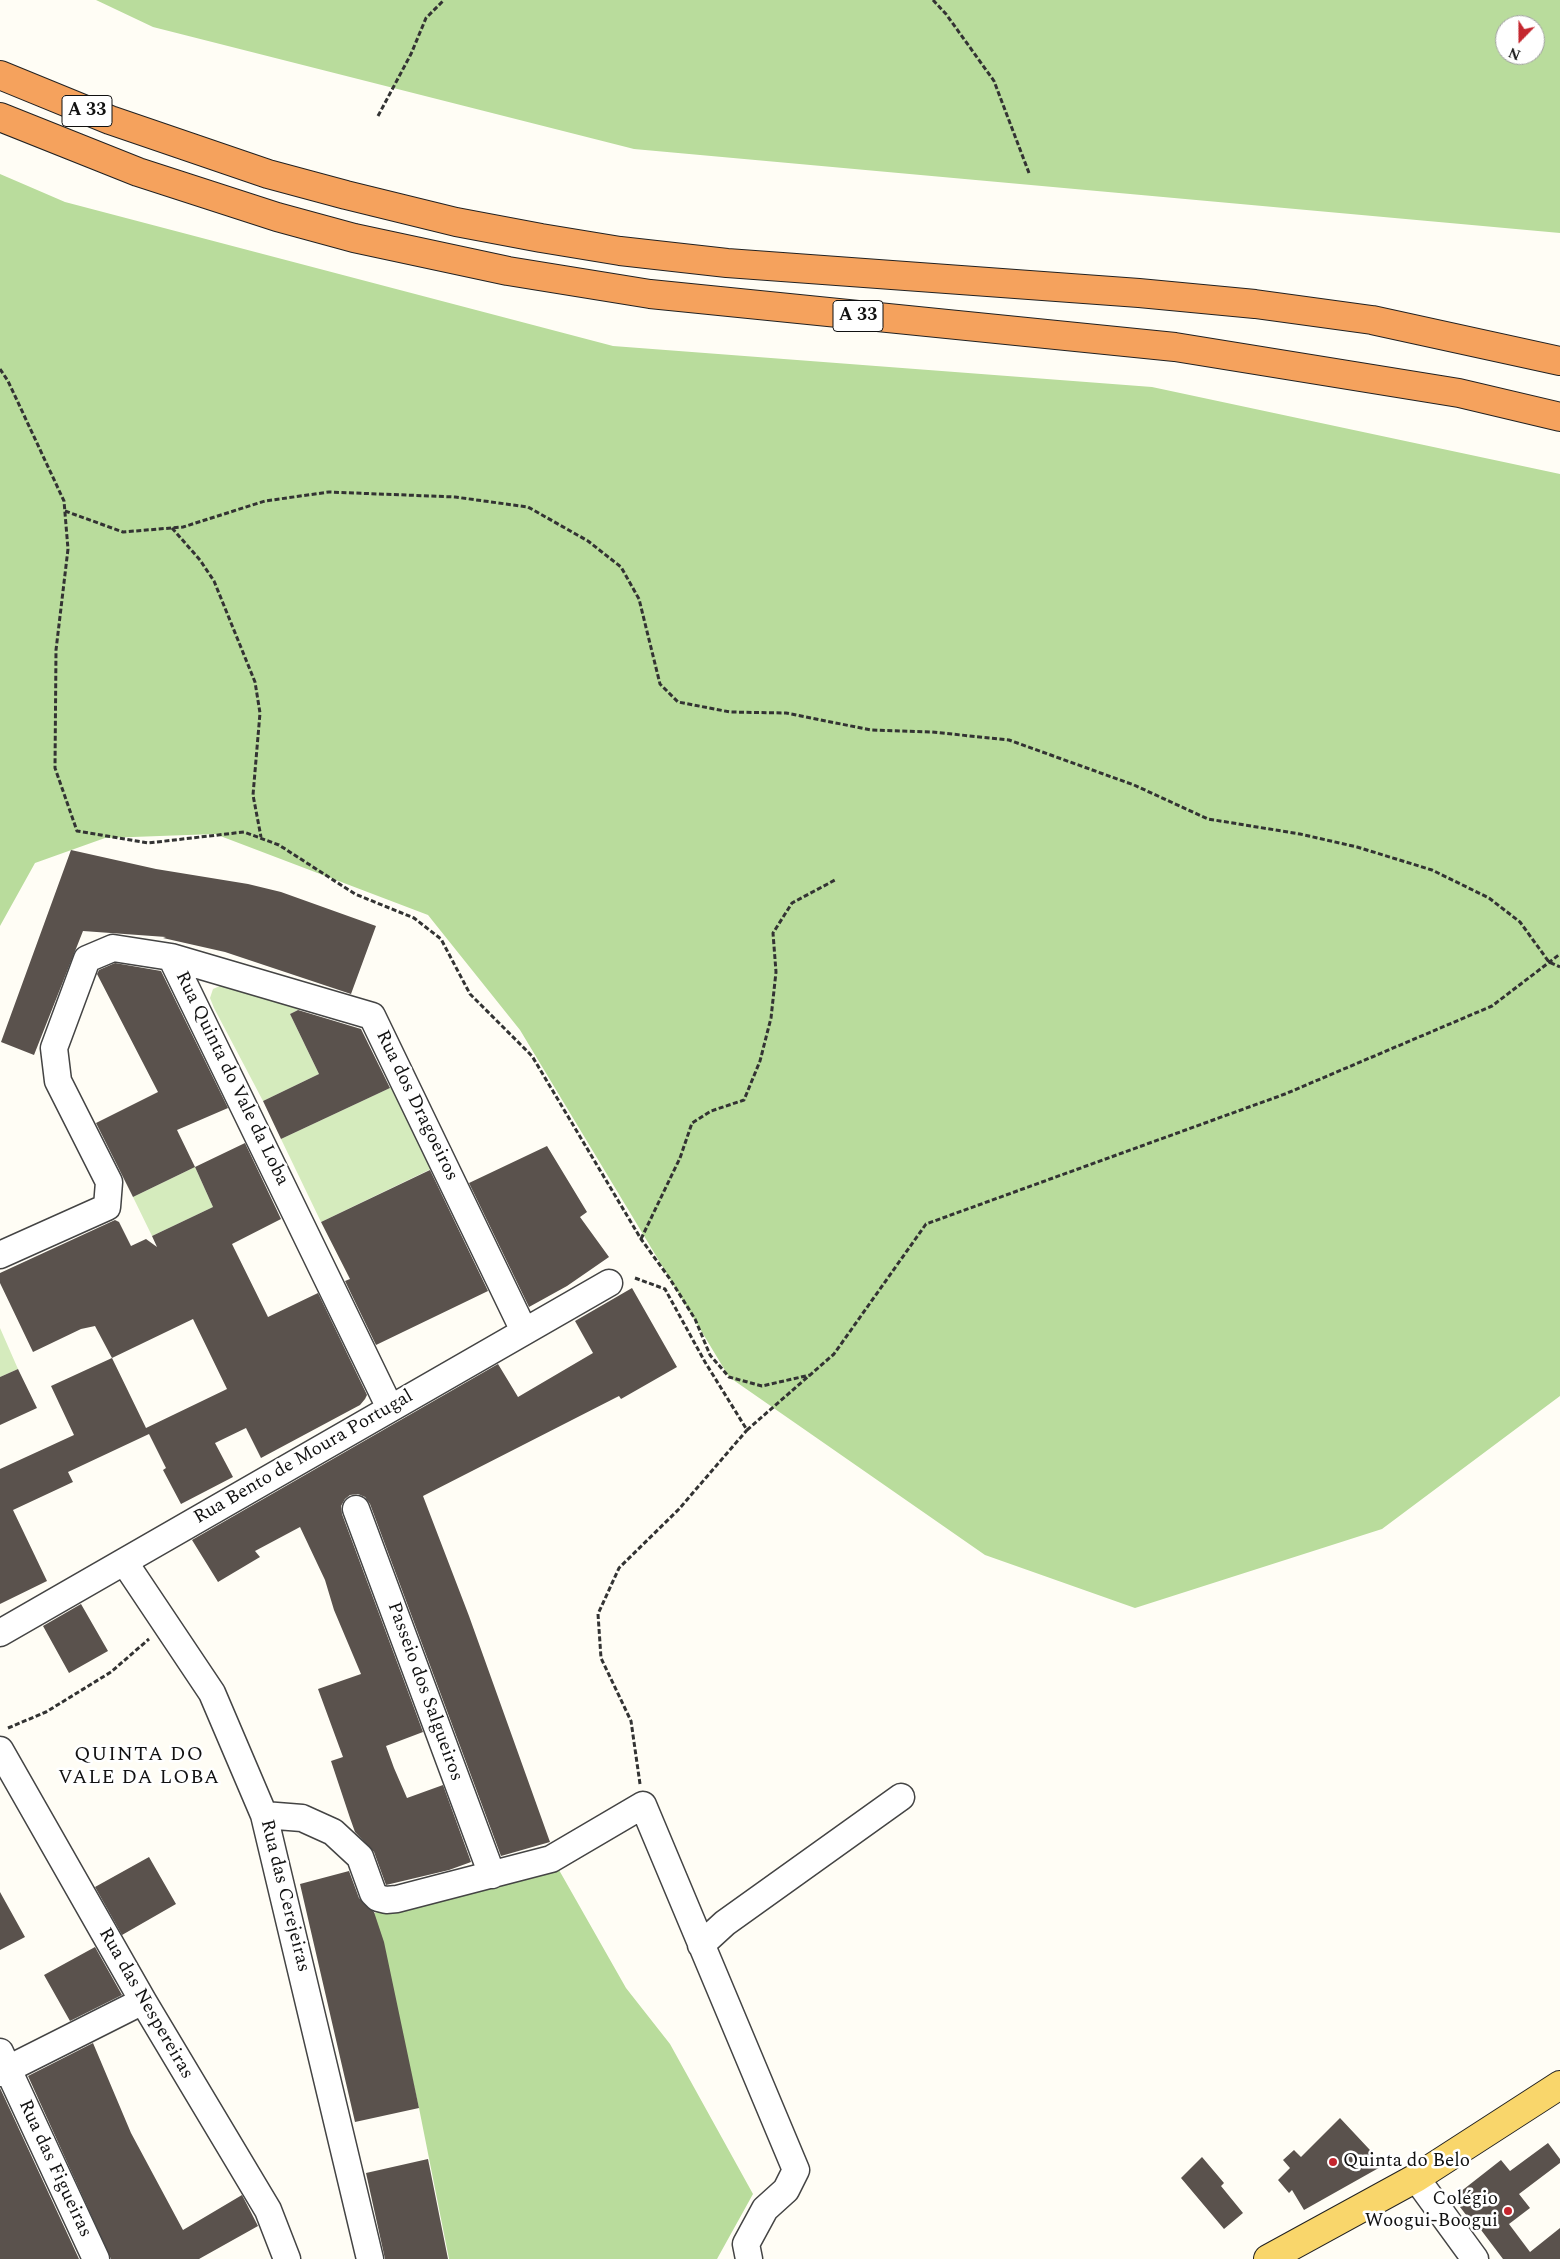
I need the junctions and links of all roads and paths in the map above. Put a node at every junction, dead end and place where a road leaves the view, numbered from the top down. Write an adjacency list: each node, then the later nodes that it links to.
1 (444, 0): 4 (path)
2 (932, 0): 6 (path)
3 (0, 75): 7 (highway, A 33)
4 (378, 116)
5 (0, 117): 9 (highway, A 33)
6 (1029, 173)
7 (1560, 361)
8 (0, 369): 10 (path)
9 (1560, 417)
10 (64, 511): 11 (path); 12 (path)
11 (171, 528): 12 (path); 16 (path)
12 (261, 838): 18 (path)
13 (835, 880): 18 (path)
14 (1560, 954): 16 (path)
15 (171, 956): 19 (street, Rua Quinta do Vale da Loba); 22 (street, Rua dos Dragoeiros); 24 (street, Rua Quinta do Vale da Loba)
16 (1549, 962): 17 (path); 23 (path)
17 (1560, 967)
18 (641, 1239): 23 (path)
19 (0, 1255)
20 (635, 1278): 25 (path)
21 (609, 1283): 22 (street, Rua Bento de Moura Portugal)
22 (524, 1331): 24 (street, Rua Bento de Moura Portugal)
23 (810, 1375): 25 (path)
24 (390, 1408): 27 (street, Rua Bento de Moura Portugal)
25 (747, 1430): 33 (path)
26 (356, 1509): 35 (street, Passeio dos Salgueiros)
27 (125, 1563): 28 (street, Rua das Cerejeiras); 29 (street, Rua Bento de Moura Portugal)
28 (166, 1624): 30 (path); 34 (street, Rua das Cerejeiras)
29 (0, 1633)
30 (0, 1731)
31 (0, 1750): 37 (street, Rua das Nespereiras)
32 (901, 1798): 36 (street)
33 (642, 1805): 35 (street); 36 (street)
34 (264, 1815): 35 (street); 43 (street, Rua das Cerejeiras)
35 (492, 1875)
36 (702, 1945): 44 (street)
37 (143, 2001): 38 (street); 42 (street, Rua das Nespereiras)
38 (3, 2064): 41 (street, Rua das Figueiras)
39 (1560, 2085): 40 (main road)
40 (1416, 2178): 45 (main road); 46 (street)
41 (96, 2259)
42 (286, 2259)
43 (370, 2259)
44 (749, 2259)
45 (1268, 2259)
46 (1475, 2259)

